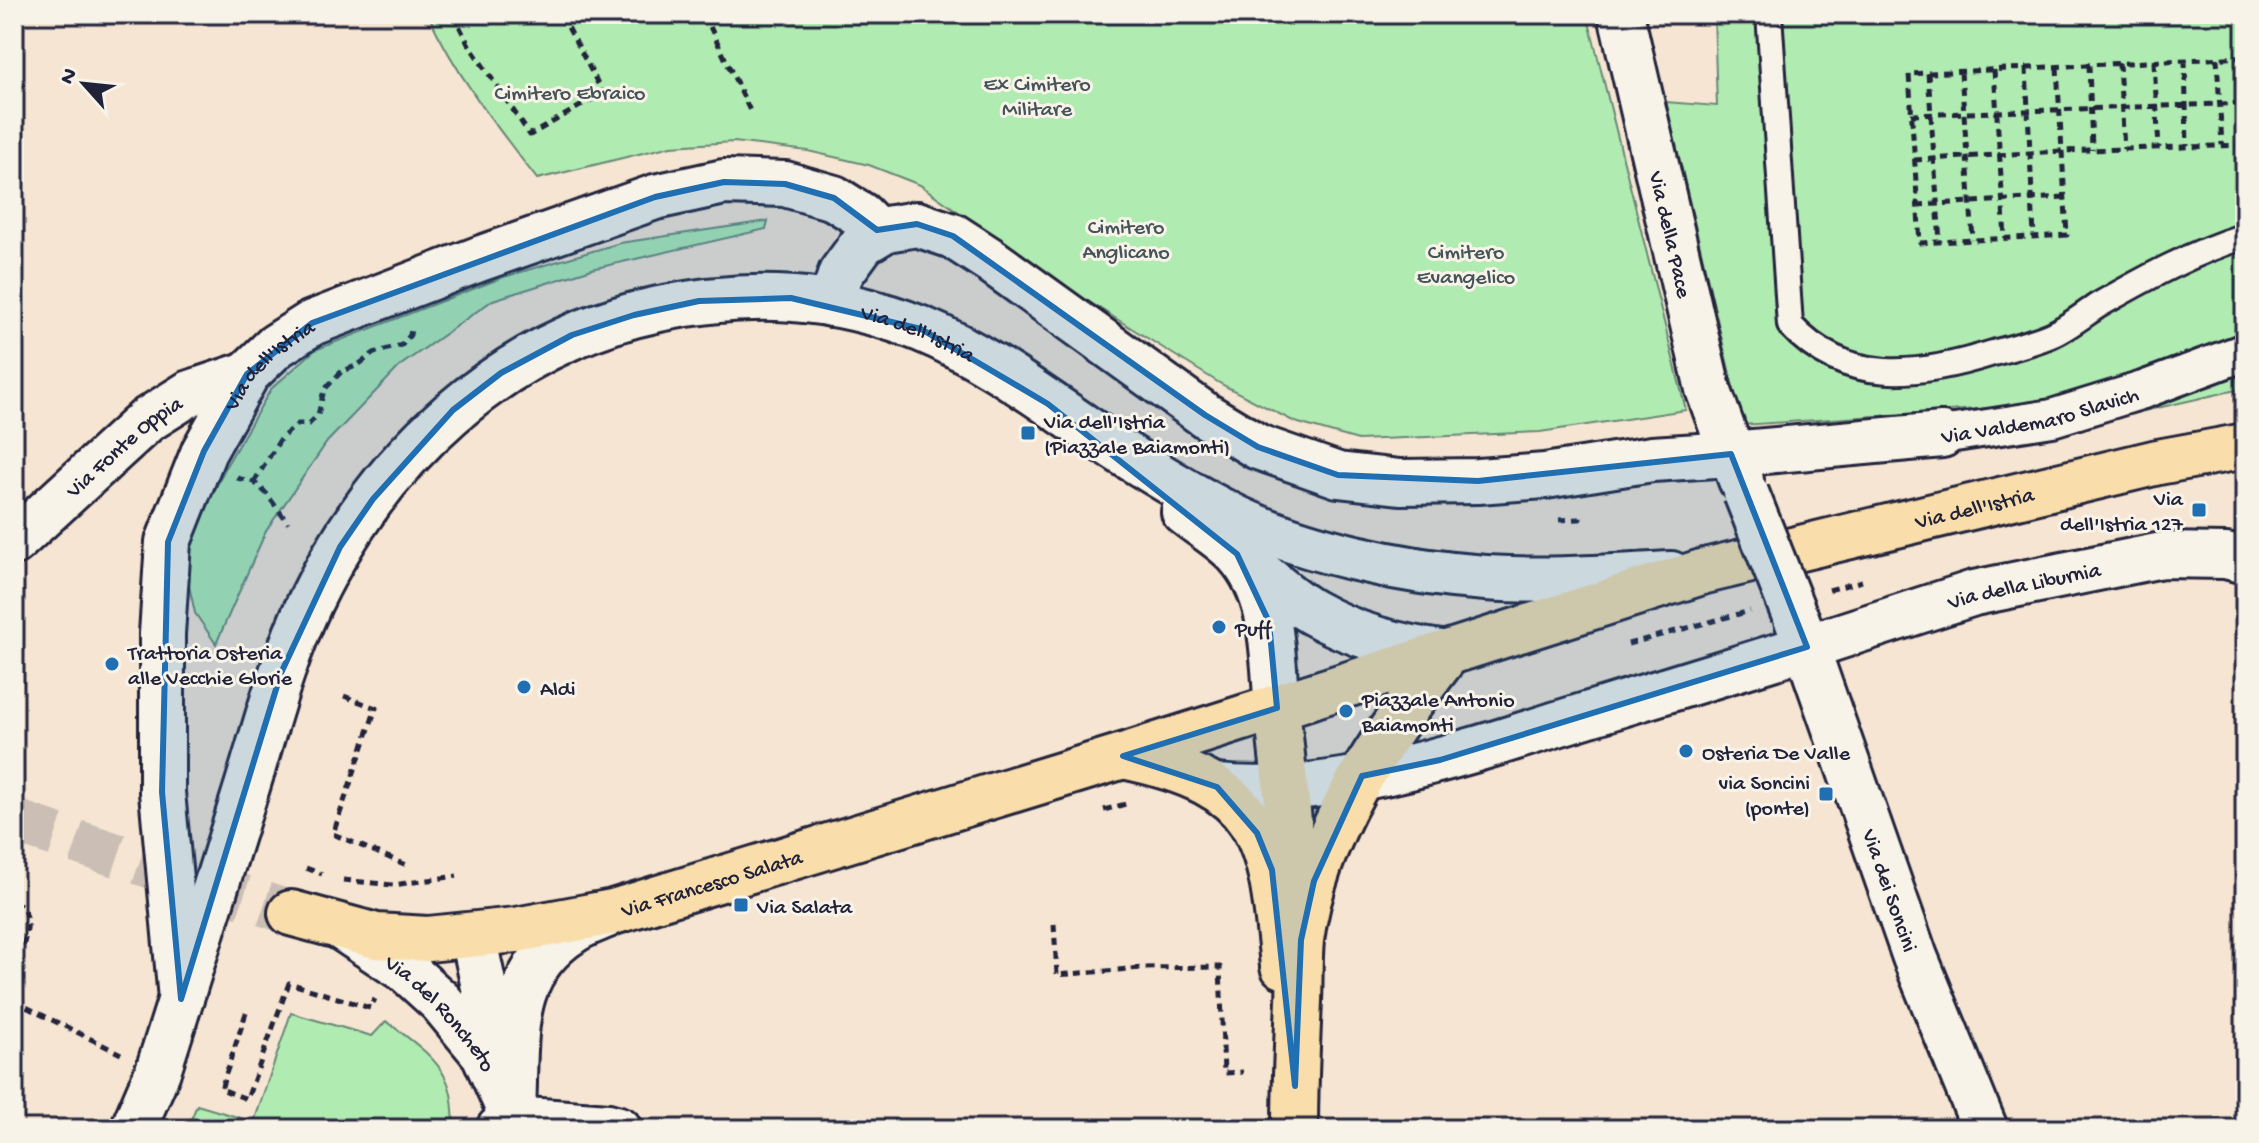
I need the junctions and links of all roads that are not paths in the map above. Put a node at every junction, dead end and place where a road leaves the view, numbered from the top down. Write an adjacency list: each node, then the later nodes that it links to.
1 (1621, 14): 11 (street, Via della Pace)
2 (1769, 14): 4 (lane)
3 (879, 233): 5 (street); 7 (street, Via dell'Istria); 11 (street, Via Valdemaro Slavich)
4 (2245, 236)
5 (831, 304): 8 (street, Via dell'Istria); 28 (street, Via dell'Istria)
6 (2245, 352): 9 (street, Via Valdemaro Slavich)
7 (247, 374): 13 (street, Via Fonte Oppia); 28 (street, Via dell'Istria)
8 (1048, 404): 14 (street); 16 (street)
9 (1942, 435): 11 (street, Via Valdemaro Slavich)
10 (2245, 446): 16 (main road, Via dell'Istria)
11 (1731, 454): 12 (street, Via della Pace)
12 (1746, 493): 17 (street, Via dei Soncini, bridge)
13 (14, 542)
14 (1237, 554): 18 (street); 19 (street)
15 (2245, 561): 17 (street, Via della Liburnia)
16 (1705, 571): 18 (main road)
17 (1797, 615): 21 (street, Via della Liburnia); 34 (street, Via dei Soncini)
18 (1447, 654): 19 (main road); 21 (main road)
19 (1277, 708): 20 (main road); 23 (main road)
20 (1123, 756): 22 (main road); 24 (main road, Via Francesco Salata)
21 (1362, 776): 23 (street, Via della Liburnia); 29 (main road)
22 (1217, 787): 23 (street, Via della Liburnia); 29 (main road)
23 (1285, 788): 29 (main road)
24 (613, 912): 27 (main road, Via Francesco Salata); 30 (street, Via del Roncheto)
25 (291, 913): 26 (main road, Via Francesco Salata)
26 (342, 928): 27 (main road, Via Francesco Salata); 30 (street, Via del Roncheto)
27 (473, 936): 30 (street, Via del Roncheto)
28 (181, 999): 31 (street, Via dell'Istria)
29 (1295, 1086): 33 (main road)
30 (506, 1124): 32 (street)
31 (133, 1129)
32 (619, 1129)
33 (1295, 1129)
34 (1985, 1129)

